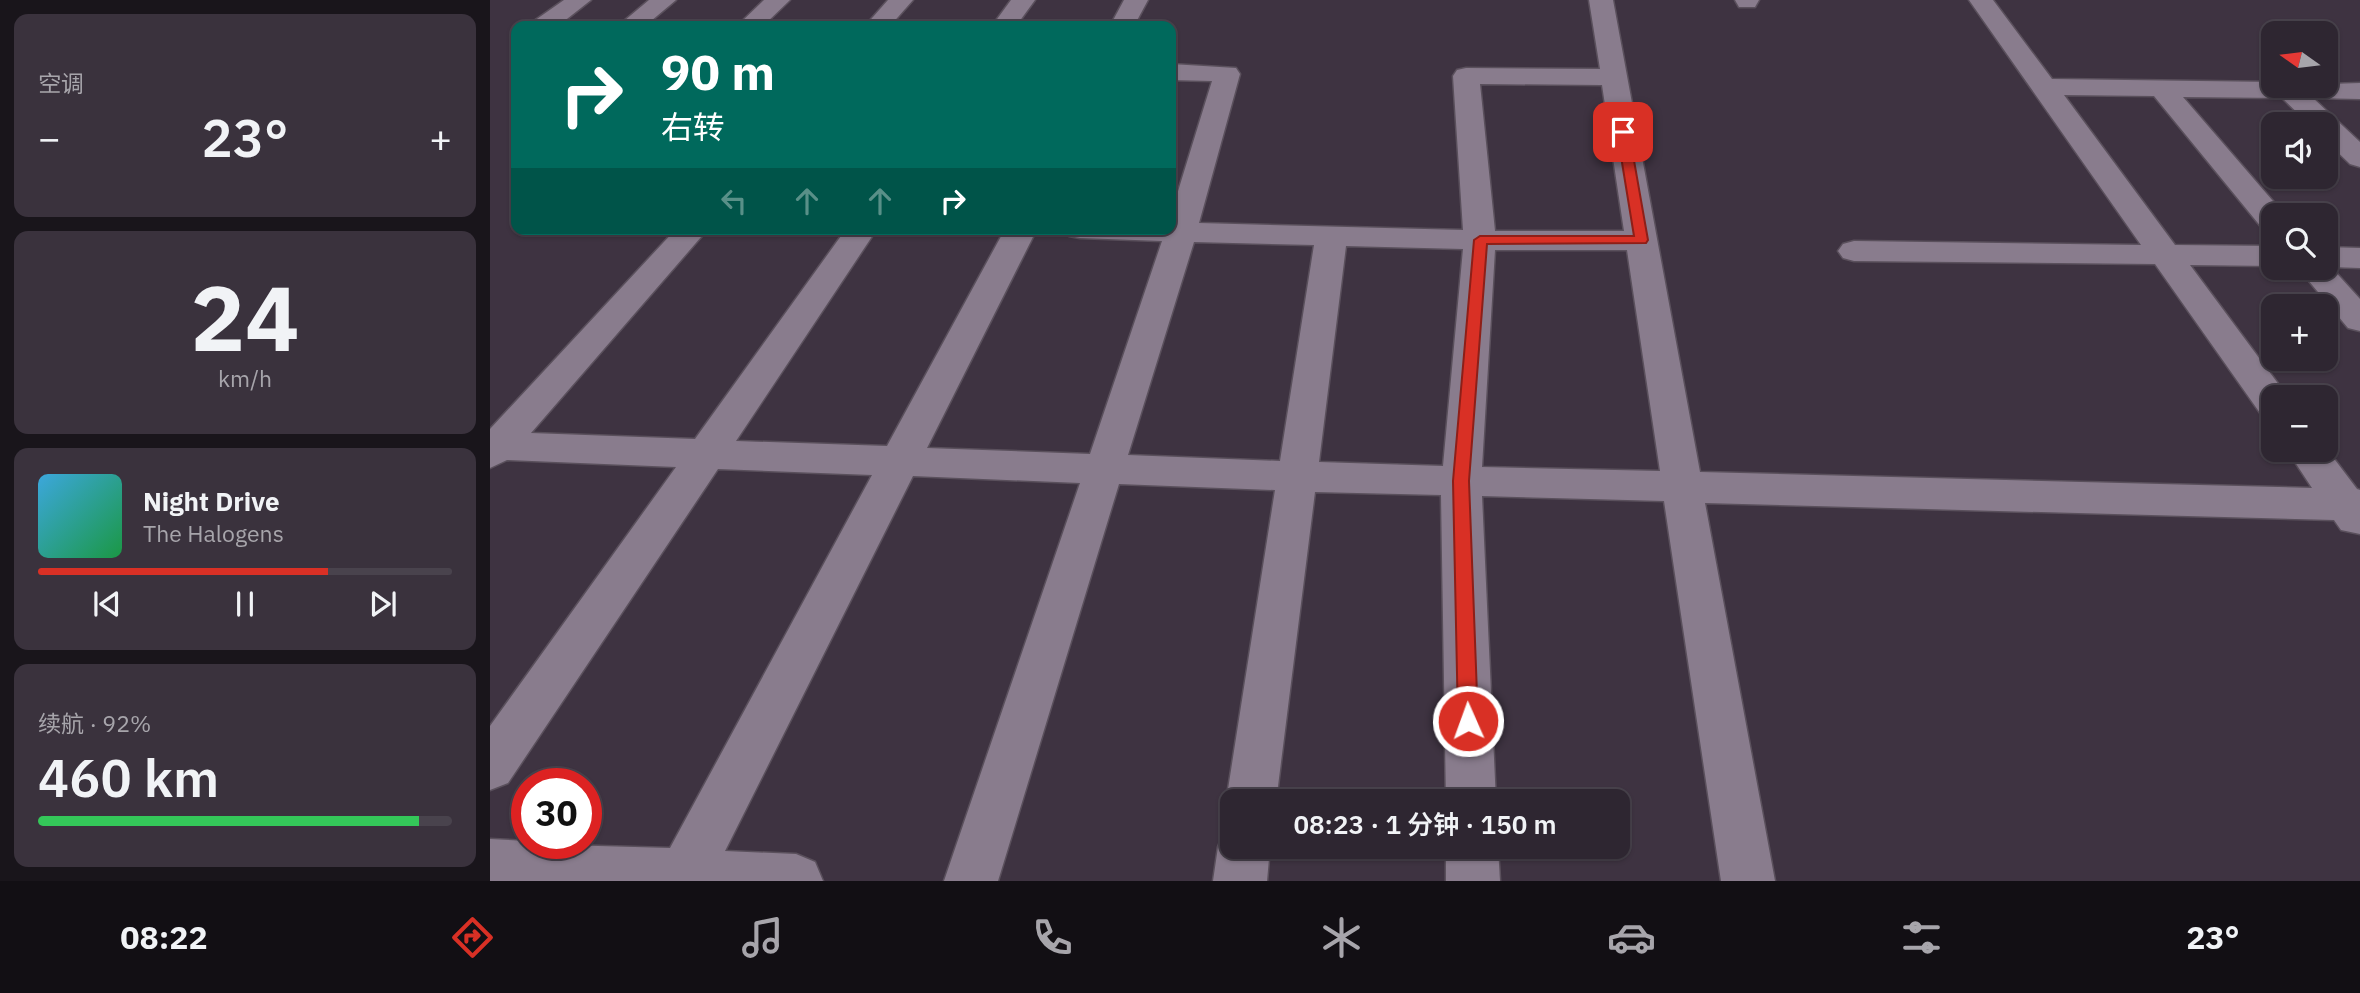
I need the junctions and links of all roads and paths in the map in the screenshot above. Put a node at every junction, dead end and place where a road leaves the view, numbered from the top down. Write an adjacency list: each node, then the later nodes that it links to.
1 (579, 0): 9 (street)
2 (664, 0): 10 (street)
3 (778, 0): 11 (street)
4 (901, 0): 12 (street)
5 (1023, 0): 13 (street)
6 (1136, 0): 14 (street)
7 (1601, 0): 16 (street)
8 (1981, 0): 17 (street)
9 (550, 21)
10 (637, 21)
11 (755, 21)
12 (882, 21)
13 (1008, 21)
14 (1125, 21)
15 (1176, 72): 28 (street)
16 (1614, 77): 33 (street); 34 (street)
17 (2045, 86): 18 (street); 36 (street)
18 (2161, 88): 19 (street); 26 (street)
19 (2261, 90)
20 (2338, 91): 21 (street)
21 (2360, 92)
22 (2297, 98): 23 (street)
23 (2312, 112)
24 (2338, 137): 25 (street)
25 (2360, 158)
26 (2261, 206)
27 (1176, 232): 28 (street)
28 (1181, 232): 32 (street); 47 (street)
29 (688, 235): 43 (street)
30 (858, 235): 44 (street)
31 (1018, 235): 45 (street)
32 (1331, 236): 33 (street); 48 (street)
33 (1480, 240): 34 (street); 49 (street)
34 (1641, 240): 50 (street)
35 (1854, 251): 36 (street)
36 (2166, 255): 37 (street); 42 (street)
37 (2261, 256)
38 (2338, 257): 39 (street)
39 (2360, 258)
40 (2325, 280): 41 (street)
41 (2360, 320)
42 (2261, 387)
43 (494, 450): 44 (street)
44 (707, 453): 45 (street); 52 (street)
45 (901, 460): 47 (street); 58 (street)
46 (2316, 462): 51 (street)
47 (1104, 469): 48 (street); 60 (street)
48 (1298, 477): 49 (street); 53 (street)
49 (1461, 481): 50 (street); 54 (street)
50 (1682, 486): 51 (street); 63 (street)
51 (2355, 511)
52 (490, 767)
53 (1253, 789)
54 (1471, 789)
55 (1243, 859): 61 (street)
56 (1472, 859): 62 (street)
57 (490, 865): 58 (street)
58 (684, 875): 59 (street)
59 (796, 881)
60 (971, 881)
61 (1240, 881)
62 (1473, 881)
63 (1748, 881)

